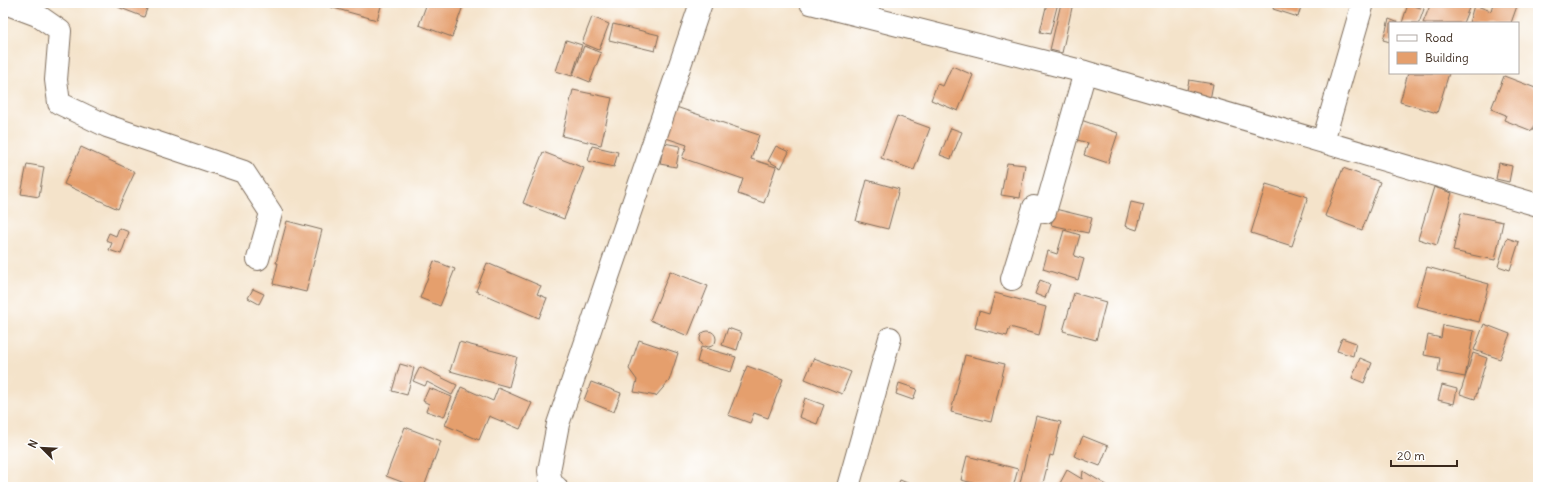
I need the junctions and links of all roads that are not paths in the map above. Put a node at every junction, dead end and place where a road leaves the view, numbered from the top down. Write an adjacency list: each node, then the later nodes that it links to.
1 (5, 3): 8 (street)
2 (701, 3): 11 (street)
3 (811, 3): 5 (street)
4 (1363, 3): 6 (street)
5 (1085, 72): 6 (street); 9 (street)
6 (1323, 141): 7 (street)
7 (1538, 205)
8 (258, 259)
9 (1012, 279)
10 (890, 338): 12 (street)
11 (556, 487)
12 (848, 487)

